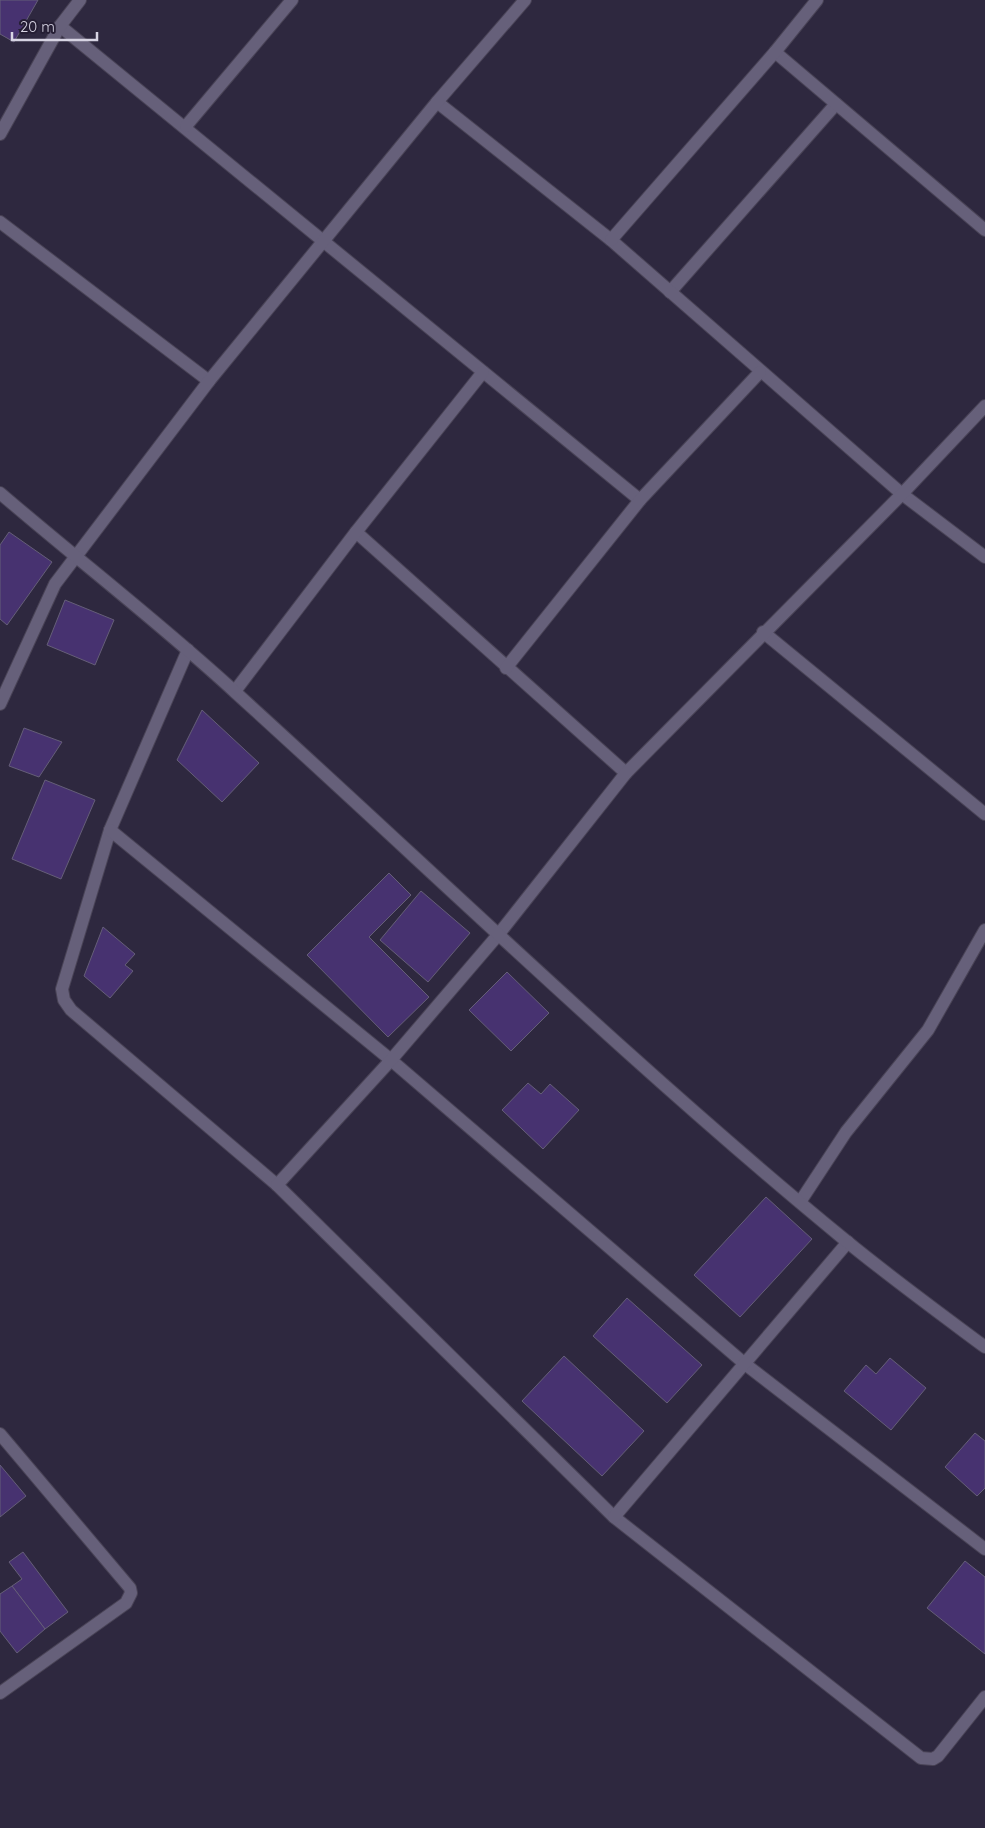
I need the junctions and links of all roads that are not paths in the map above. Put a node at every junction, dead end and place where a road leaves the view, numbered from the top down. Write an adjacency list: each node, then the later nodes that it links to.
1 (80, 0): 5 (street)
2 (292, 0): 9 (street)
3 (525, 0): 7 (street)
4 (817, 0): 6 (street)
5 (60, 26): 9 (street); 10 (street)
6 (775, 52): 8 (street); 14 (street)
7 (437, 102): 13 (street); 14 (street)
8 (836, 104): 12 (street); 15 (street)
9 (186, 126): 13 (street)
10 (0, 134)
11 (0, 222): 18 (street)
12 (985, 230)
13 (324, 239): 16 (street); 18 (street)
14 (611, 240): 15 (street)
15 (670, 292): 17 (street)
16 (482, 372): 22 (street); 23 (street)
17 (760, 372): 21 (street); 22 (street)
18 (208, 381): 25 (street)
19 (985, 406): 21 (street)
20 (0, 493): 25 (street)
21 (902, 494): 24 (street); 26 (street)
22 (640, 500): 28 (street)
23 (356, 532): 28 (street); 29 (street)
24 (985, 556)
25 (76, 558): 27 (street); 30 (street)
26 (764, 632): 31 (street); 32 (street)
27 (188, 650): 29 (street); 33 (street)
28 (506, 668): 31 (street)
29 (235, 691): 35 (street)
30 (0, 704)
31 (626, 773): 35 (street)
32 (985, 814)
33 (110, 830): 36 (street); 37 (street)
34 (985, 930): 38 (street)
35 (498, 936): 36 (street); 38 (street)
36 (391, 1060): 37 (street); 41 (street)
37 (277, 1184): 43 (street)
38 (800, 1202): 39 (street)
39 (848, 1242): 40 (street); 41 (street)
40 (985, 1348)
41 (745, 1364): 43 (street); 44 (street)
42 (0, 1434): 45 (street)
43 (614, 1517): 46 (street)
44 (985, 1549)
45 (0, 1693)
46 (985, 1697)

